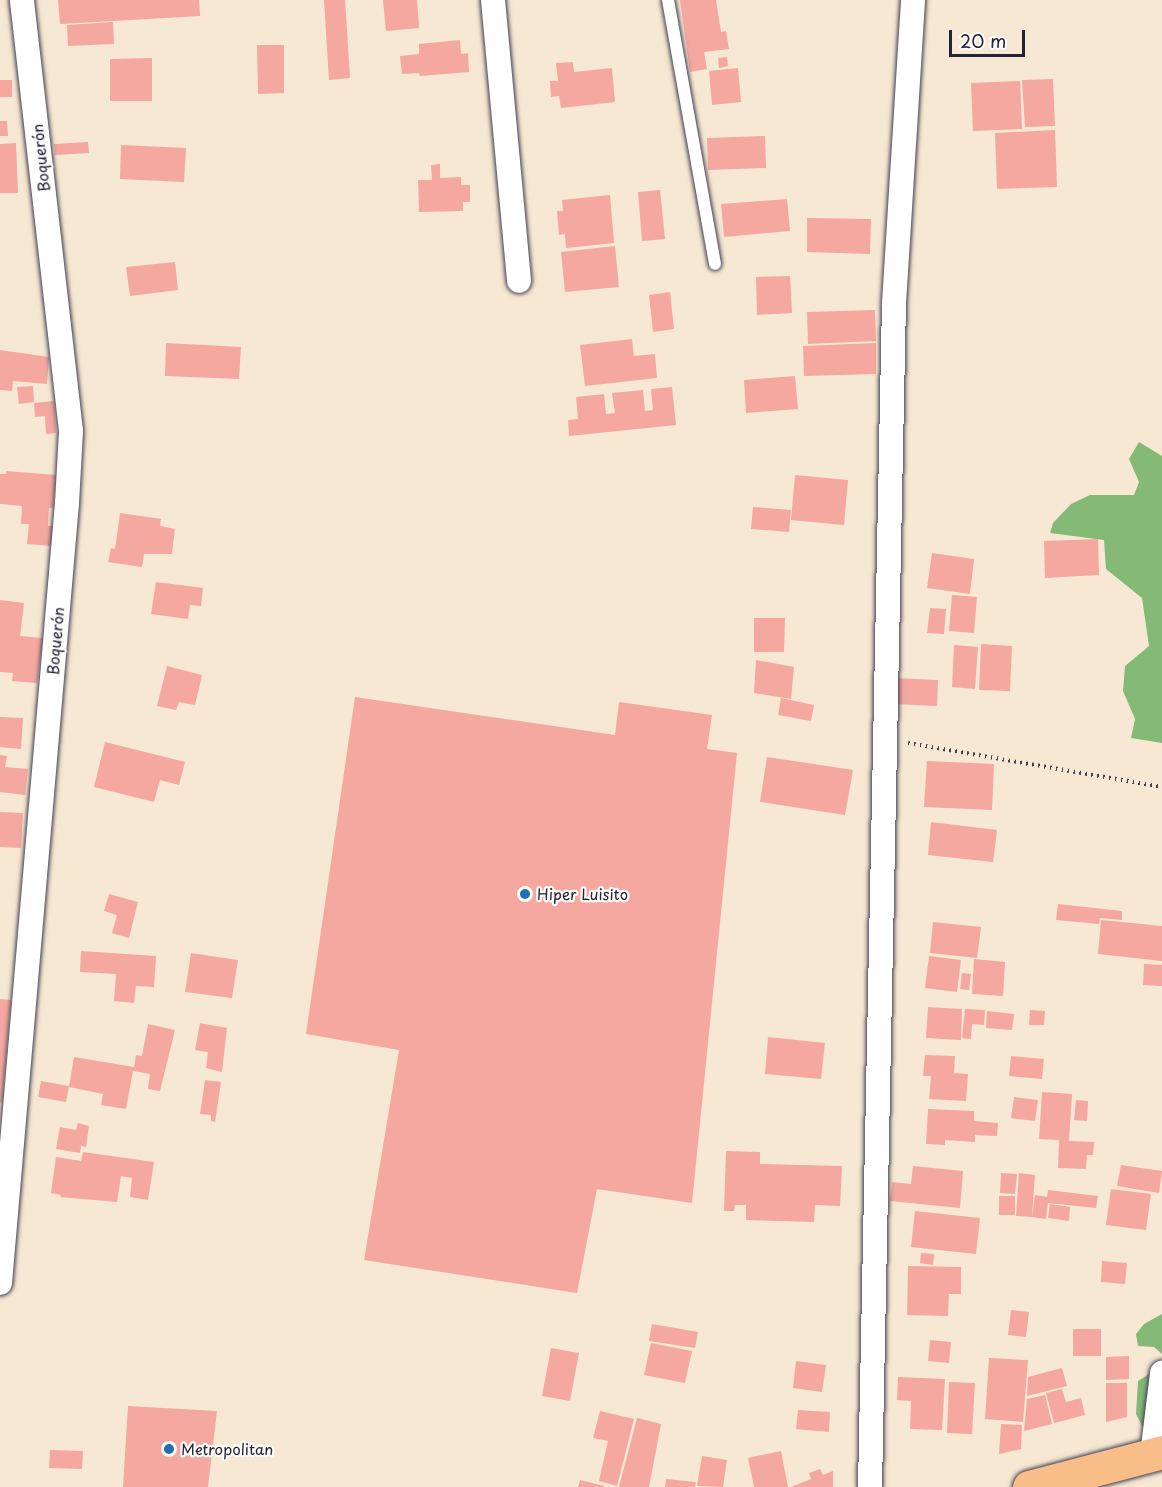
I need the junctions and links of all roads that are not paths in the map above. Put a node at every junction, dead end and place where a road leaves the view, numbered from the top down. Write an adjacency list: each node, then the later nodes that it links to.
1 (22, 0): 7 (street, Boquerón)
2 (493, 0): 6 (street)
3 (668, 0): 5 (lane)
4 (913, 0): 11 (street)
5 (715, 264)
6 (519, 281)
7 (7, 1122): 8 (street, Boquerón)
8 (0, 1283)
9 (1162, 1373): 10 (street)
10 (1157, 1453): 12 (main road)
11 (870, 1487)
12 (1029, 1487)

